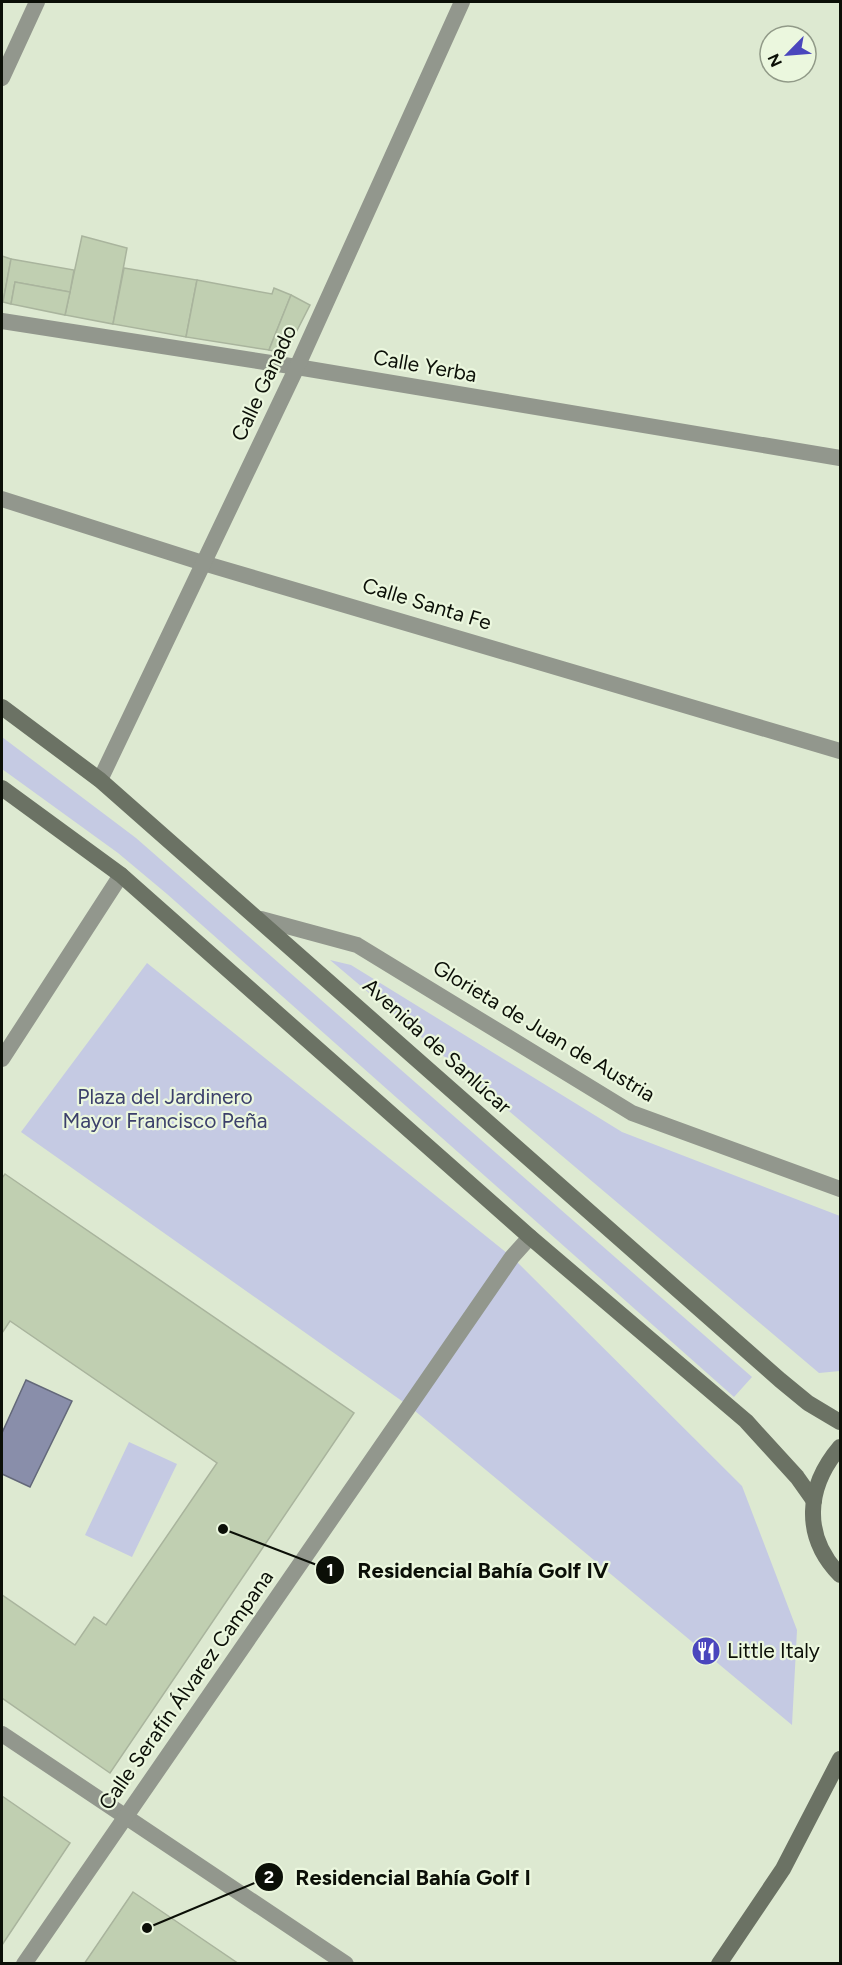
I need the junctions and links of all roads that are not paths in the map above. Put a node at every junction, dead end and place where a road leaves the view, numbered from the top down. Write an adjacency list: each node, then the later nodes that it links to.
1 (37, 2): 3 (street)
2 (462, 2): 5 (street, Calle Ganado)
3 (2, 78)
4 (2, 321): 5 (street, Calle Yerba)
5 (297, 367): 6 (street, Calle Yerba); 8 (street, Calle Ganado)
6 (840, 458)
7 (2, 499): 8 (street, Calle Santa Fe)
8 (203, 562): 10 (street, Calle Santa Fe); 11 (street, Calle Ganado)
9 (2, 706): 11 (main road, Avenida de Sanlúcar)
10 (840, 751)
11 (100, 780): 14 (main road, Avenida de Sanlúcar)
12 (2, 788): 13 (main road)
13 (121, 874): 15 (street); 17 (main road)
14 (261, 920): 16 (street, Glorieta de Juan de Austria); 18 (main road, Avenida de Sanlúcar)
15 (2, 1059)
16 (840, 1189)
17 (530, 1237): 20 (main road); 25 (street, Calle Serafín Álvarez Campana)
18 (840, 1422)
19 (840, 1447): 20 (main road)
20 (814, 1501): 21 (main road)
21 (836, 1571): 22 (main road)
22 (840, 1589)
23 (2, 1734): 25 (street)
24 (840, 1759): 28 (main road)
25 (126, 1815): 26 (street, Calle Serafín Álvarez Campana); 27 (street)
26 (24, 1964)
27 (346, 1964)
28 (719, 1964)

